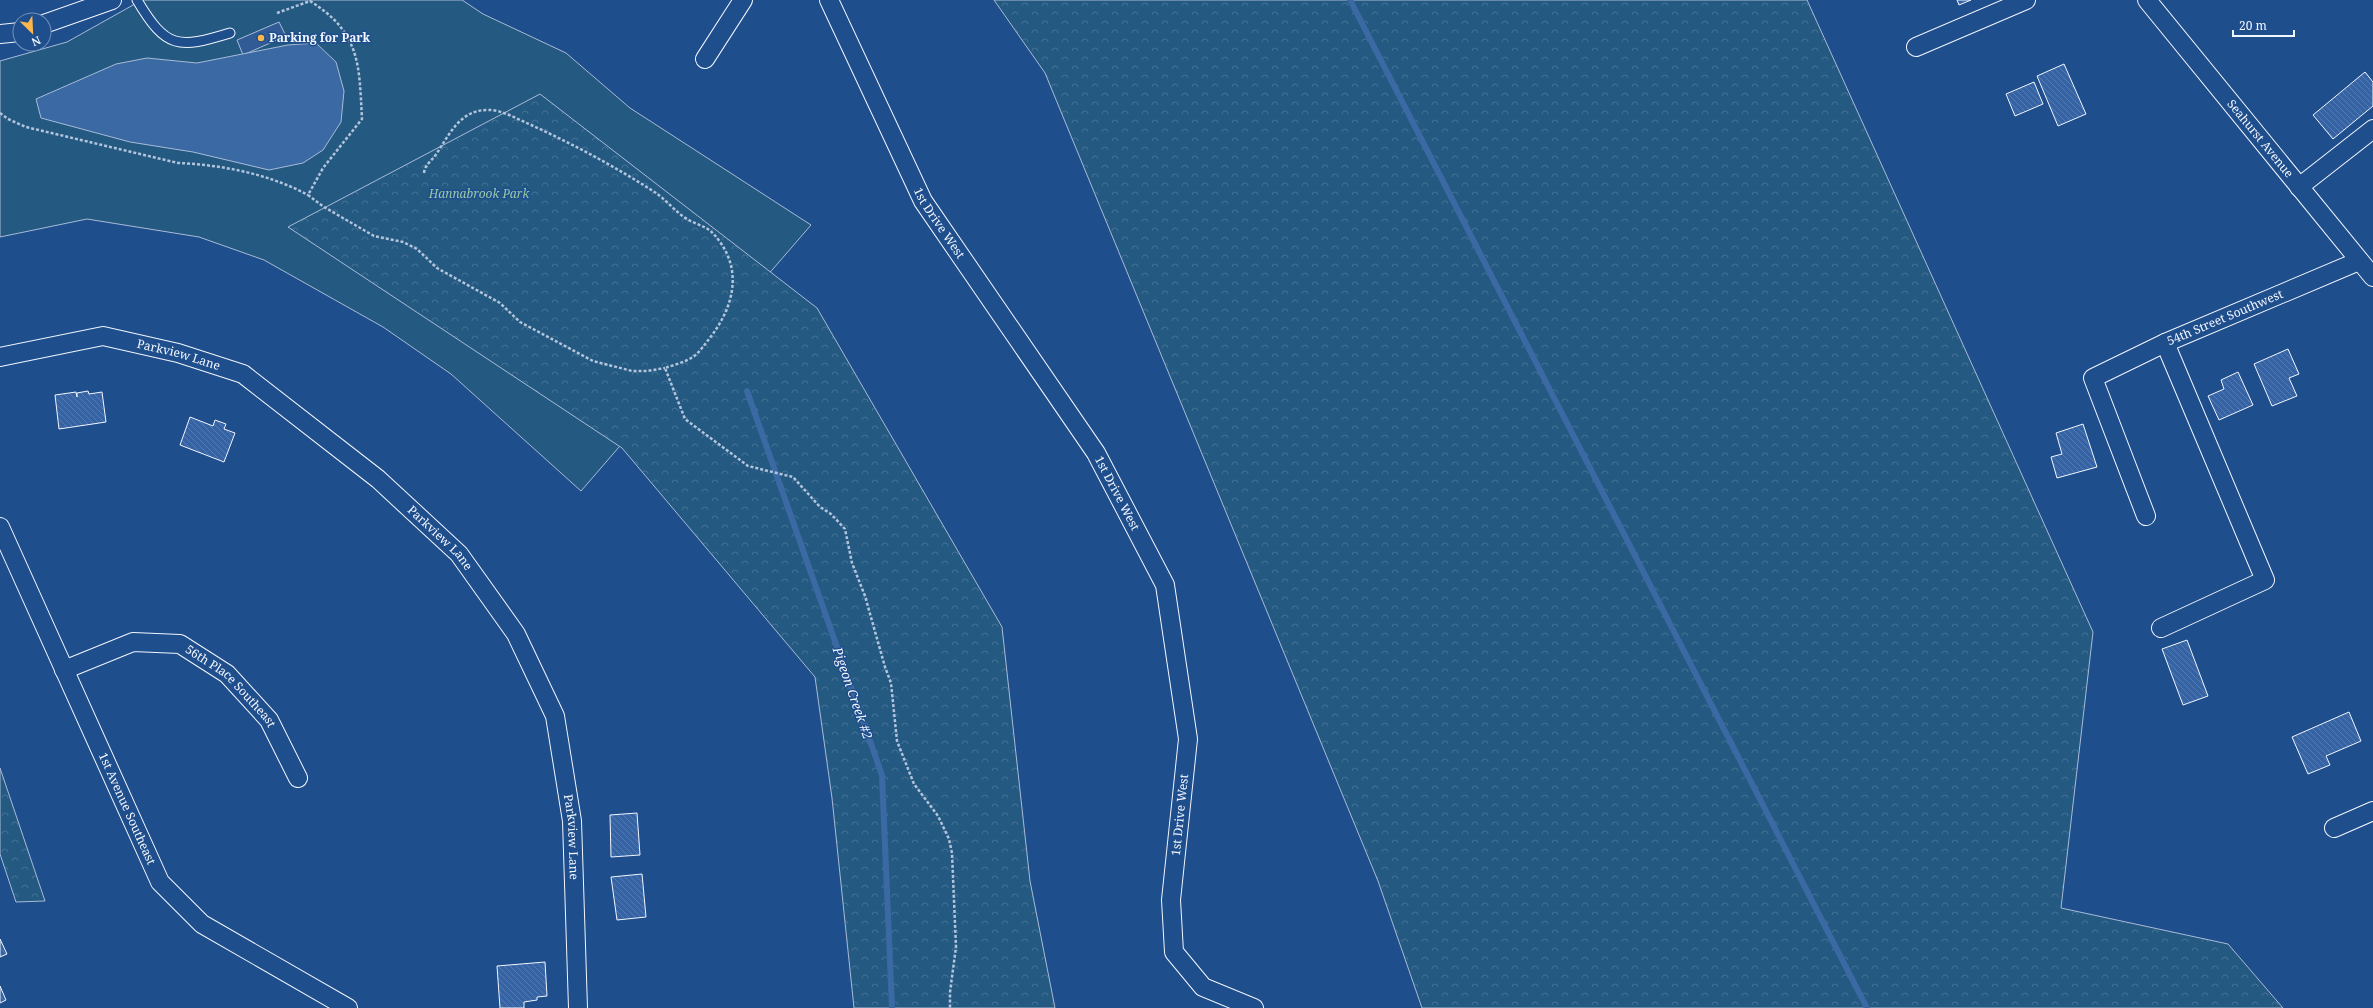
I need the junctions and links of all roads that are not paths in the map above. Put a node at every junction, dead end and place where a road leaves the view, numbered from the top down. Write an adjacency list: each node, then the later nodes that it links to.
1 (112, 0): 7 (street)
2 (137, 0): 9 (lane)
3 (743, 0): 12 (street)
4 (829, 0): 28 (street, 1st Drive West)
5 (2026, 0): 11 (street)
6 (2147, 0): 14 (street, Seahurst Avenue)
7 (52, 21)
8 (12, 33): 10 (street)
9 (230, 33)
10 (0, 34)
11 (1916, 47)
12 (705, 59)
13 (2373, 129): 14 (street)
14 (2299, 187): 15 (street, Seahurst Avenue)
15 (2359, 261): 16 (street, Seahurst Avenue); 17 (street, 54th Street Southwest)
16 (2373, 277)
17 (2165, 344): 19 (street, 54th Street Southwest); 21 (street)
18 (0, 357): 27 (street, Parkview Lane)
19 (2146, 516)
20 (0, 527): 22 (street, 1st Avenue Southeast)
21 (2161, 628)
22 (64, 670): 23 (street, 56th Place Southeast); 26 (street, 1st Avenue Southeast)
23 (298, 778)
24 (2373, 811): 25 (street)
25 (2334, 828)
26 (348, 1008)
27 (578, 1008)
28 (1254, 1008)

